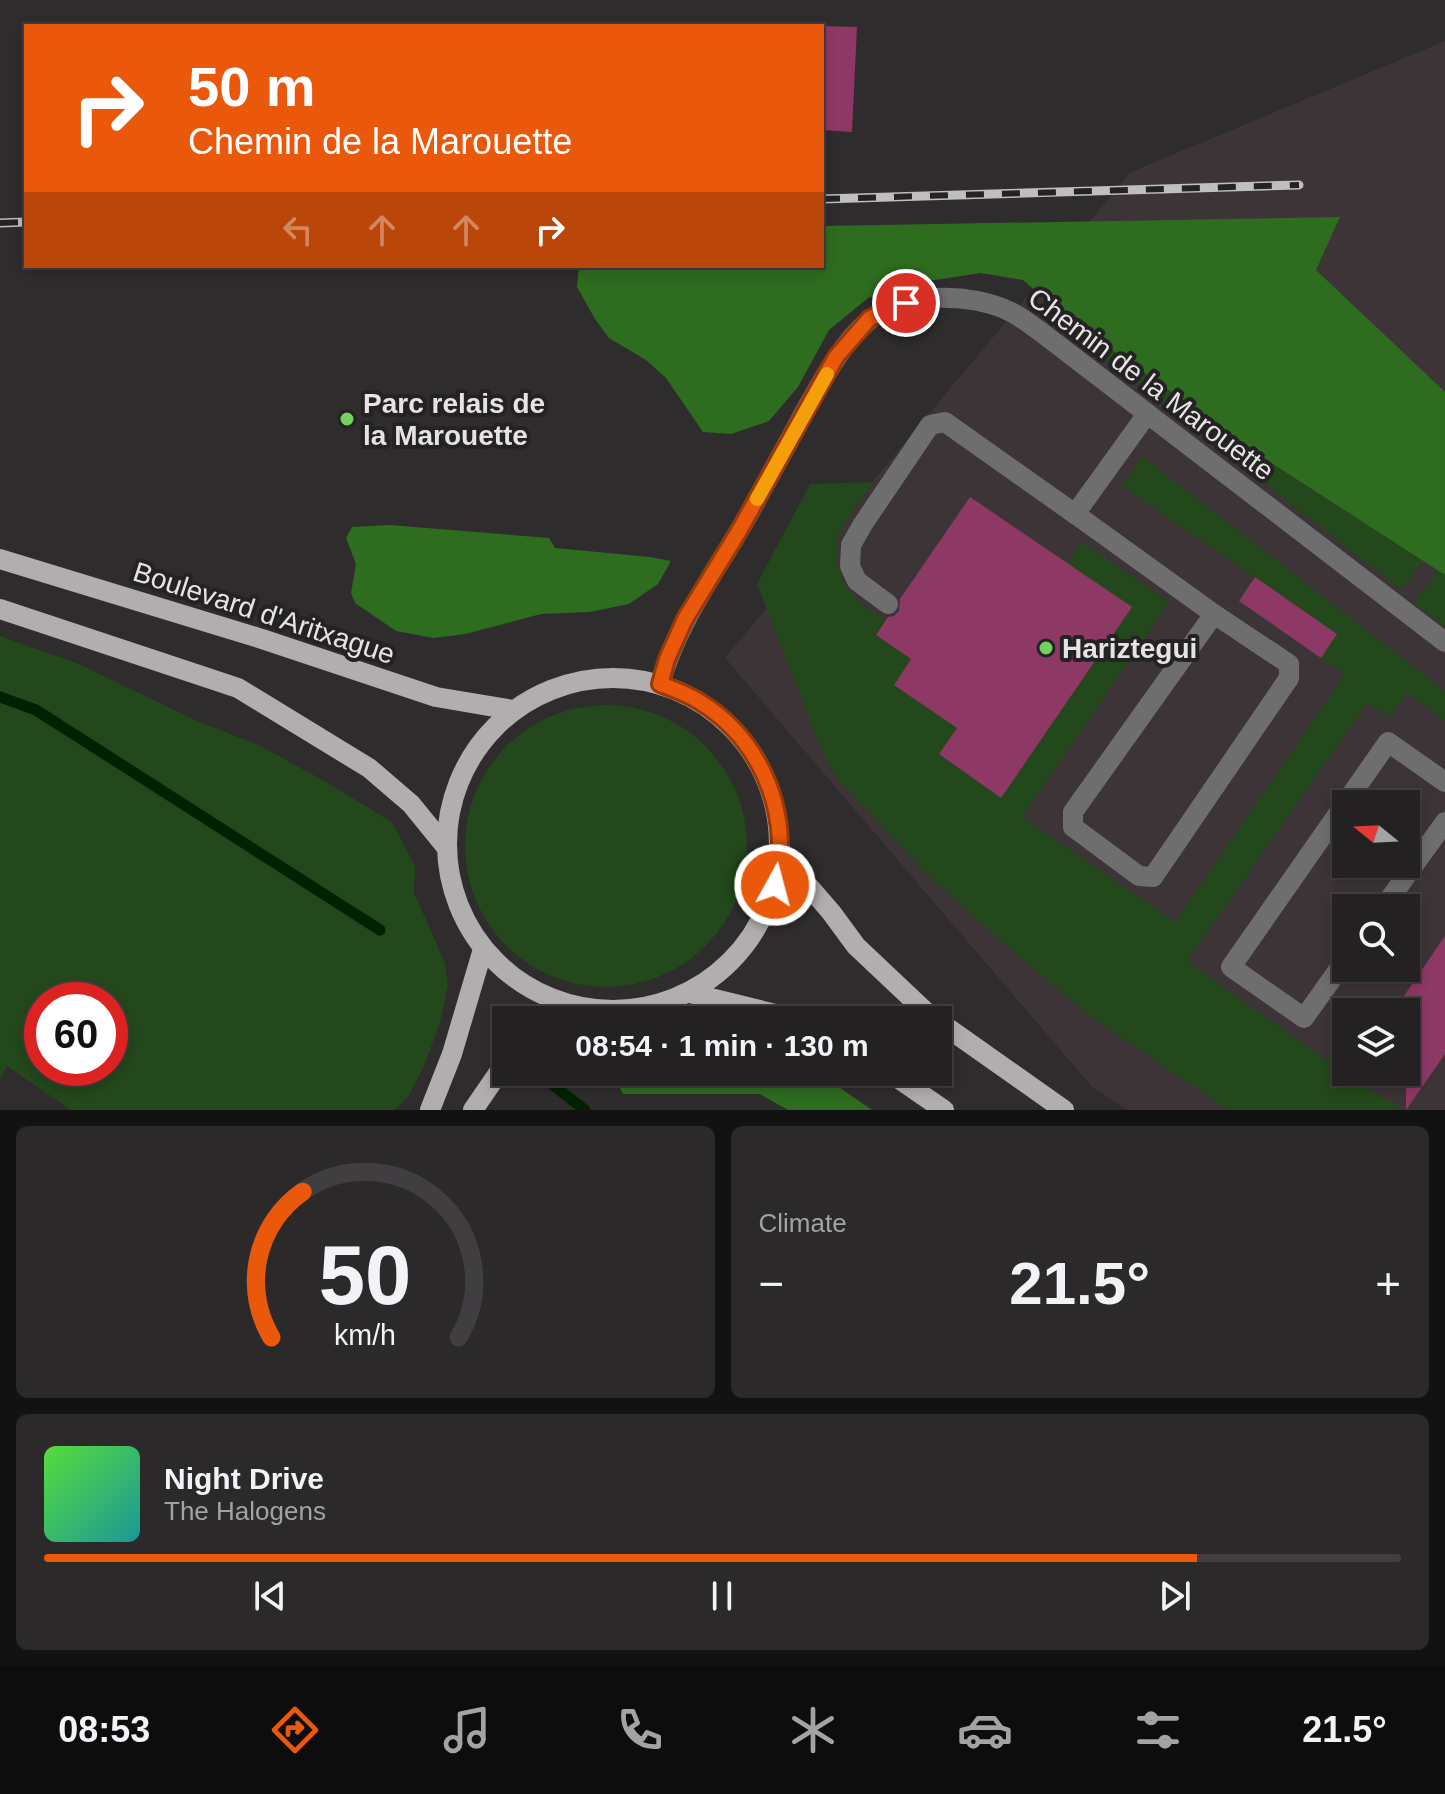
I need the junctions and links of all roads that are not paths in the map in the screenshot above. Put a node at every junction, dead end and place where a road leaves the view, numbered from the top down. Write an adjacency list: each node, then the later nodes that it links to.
1 (1147, 414): 2 (street); 7 (street, Chemin de la Marouette); 8 (street, Chemin de la Marouette)
2 (1075, 514): 4 (street); 6 (street)
3 (0, 559): 9 (main road, Boulevard d'Aritxague)
4 (888, 604)
5 (0, 609): 12 (main road)
6 (1214, 614): 6 (street)
7 (1445, 642)
8 (660, 684): 9 (main road); 13 (main road)
9 (513, 710): 12 (main road)
10 (1445, 782): 16 (street)
11 (1445, 822): 14 (street)
12 (446, 847): 15 (main road)
13 (779, 852): 17 (main road); 21 (main road)
14 (1393, 894)
15 (483, 949): 18 (main road); 25 (main road)
16 (1332, 979)
17 (690, 993): 19 (main road); 20 (main road)
18 (570, 1006)
19 (655, 1006)
20 (743, 1006)
21 (920, 1006)
22 (952, 1031): 28 (main road)
23 (492, 1082): 26 (main road)
24 (909, 1086): 27 (main road)
25 (430, 1110)
26 (473, 1110)
27 (944, 1110)
28 (1064, 1110)

